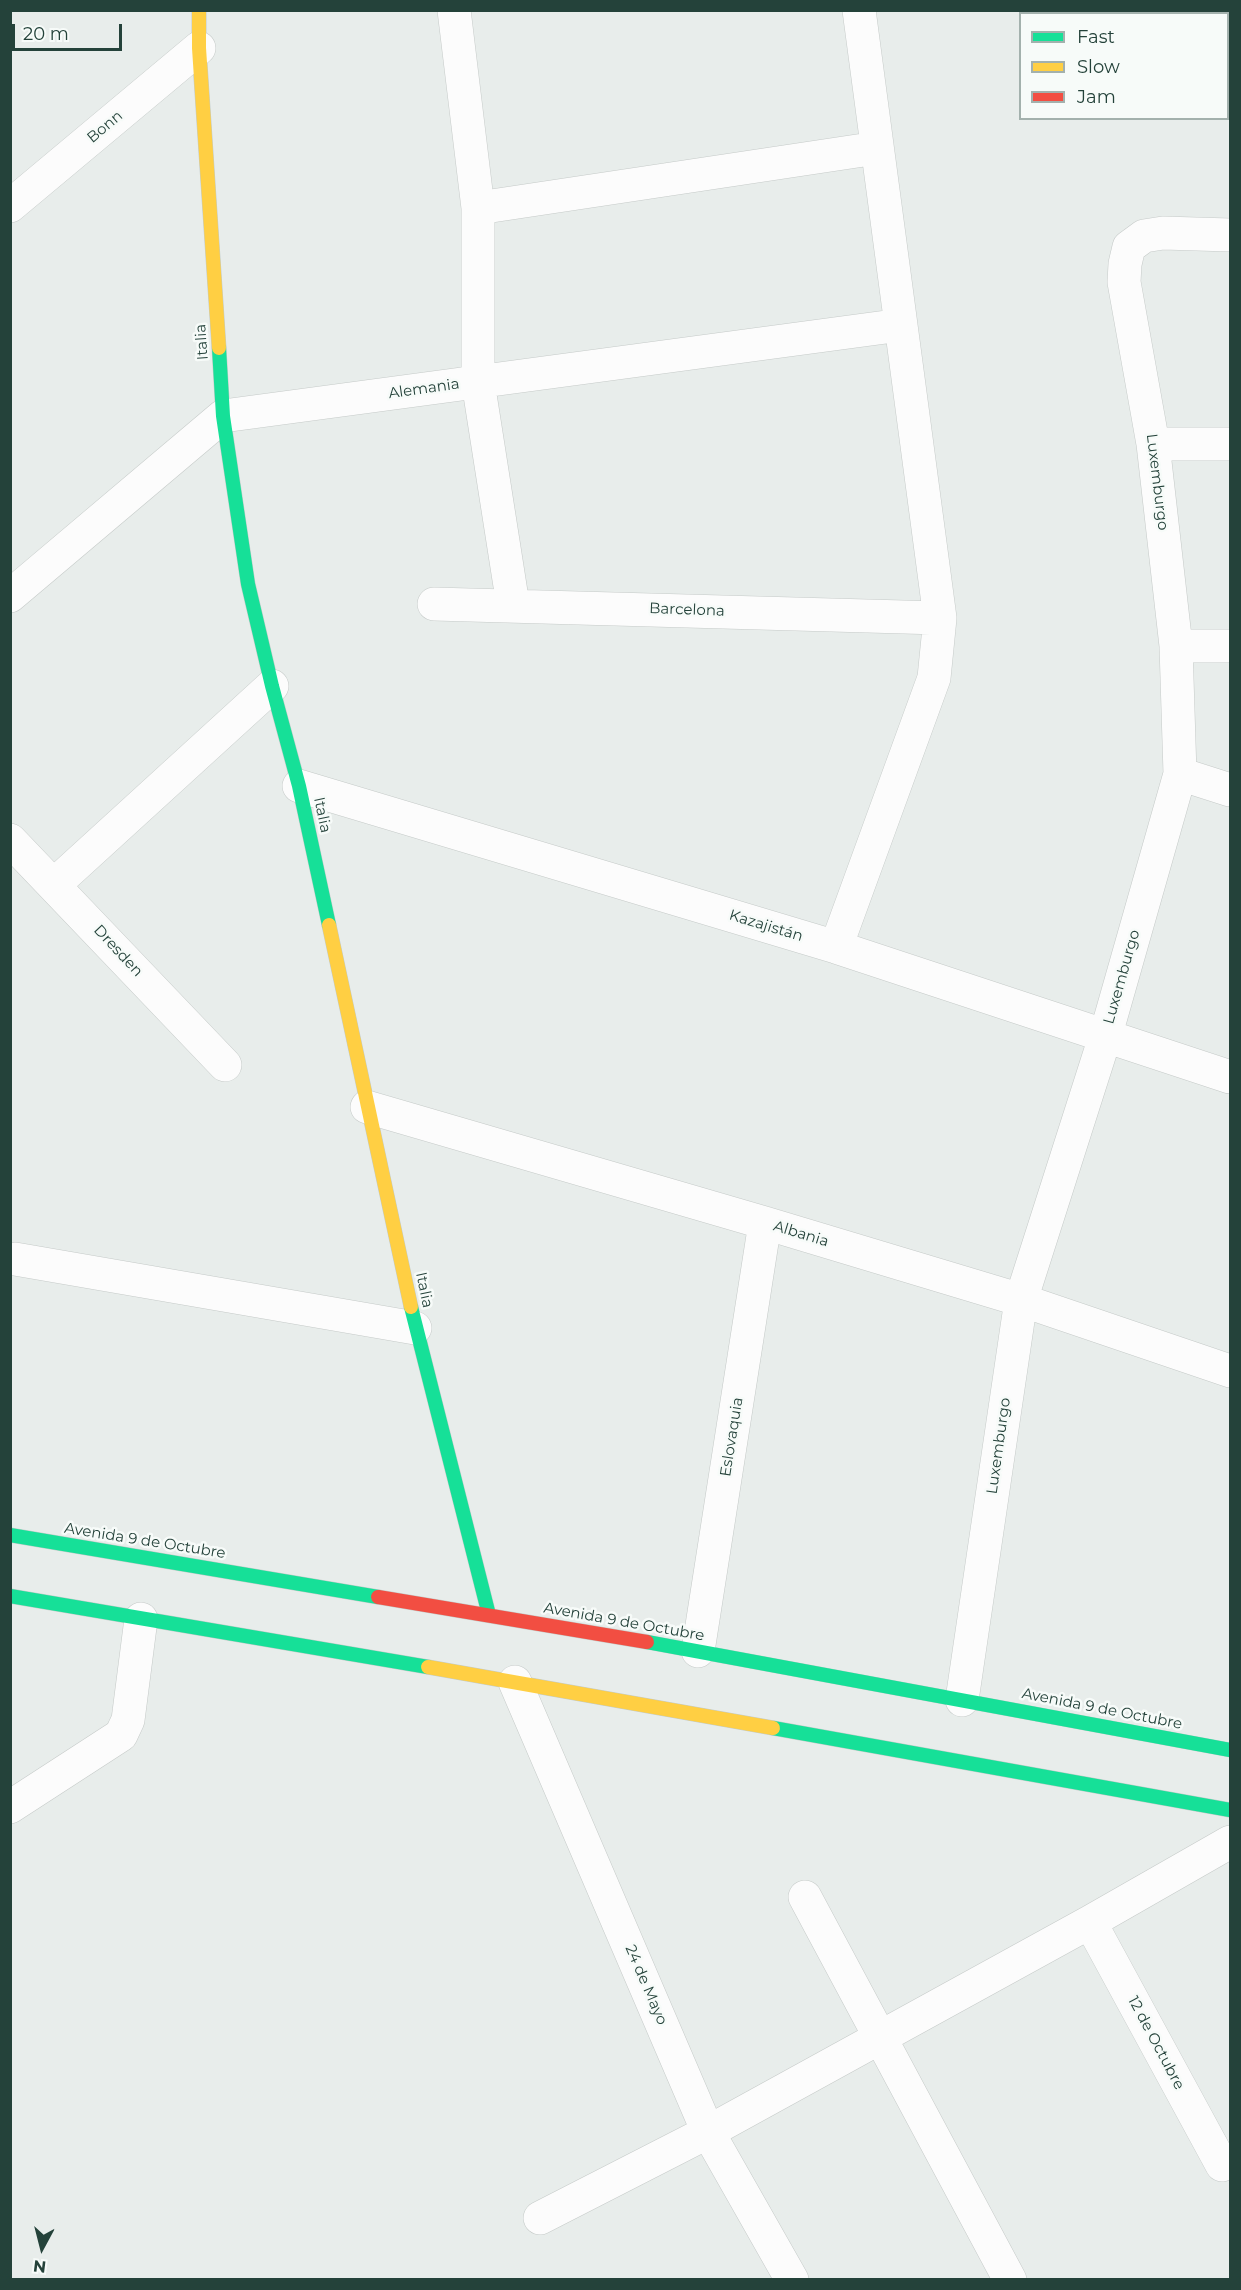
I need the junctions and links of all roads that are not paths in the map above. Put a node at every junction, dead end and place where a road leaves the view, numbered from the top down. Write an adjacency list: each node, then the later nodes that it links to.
1 (199, 10): 4 (main road, Italia)
2 (454, 10): 7 (street)
3 (859, 10): 5 (street)
4 (199, 48): 6 (street, Bonn); 11 (main road, Italia)
5 (877, 148): 7 (street); 9 (street)
6 (10, 206)
7 (478, 208): 10 (street)
8 (1230, 235): 12 (street, Luxemburgo)
9 (901, 325): 10 (street, Alemania); 17 (street)
10 (478, 382): 11 (street, Alemania); 16 (street)
11 (223, 417): 14 (street); 20 (main road, Italia)
12 (1153, 444): 13 (street); 18 (street, Luxemburgo)
13 (1230, 444)
14 (10, 596)
15 (434, 604): 16 (street, Barcelona)
16 (513, 605): 17 (street, Barcelona)
17 (940, 618): 26 (street)
18 (1176, 646): 19 (street); 21 (street, Luxemburgo)
19 (1230, 646)
20 (272, 686): 22 (main road, Italia); 25 (street)
21 (1180, 774): 23 (street); 27 (street, Luxemburgo)
22 (299, 786): 26 (street, Kazajistán); 30 (main road, Italia)
23 (1230, 790)
24 (10, 840): 25 (street, Dresden)
25 (55, 884): 28 (street, Dresden)
26 (836, 948): 27 (street, Kazajistán)
27 (1106, 1034): 29 (street, Kazajistán); 33 (street, Luxemburgo)
28 (225, 1065)
29 (1230, 1077)
30 (367, 1107): 31 (street, Albania); 34 (main road, Italia)
31 (765, 1223): 33 (street, Albania); 40 (street, Eslovaquia)
32 (15, 1259): 34 (street)
33 (1021, 1300): 35 (street, Albania); 42 (street, Luxemburgo)
34 (415, 1328): 38 (main road, Italia)
35 (1230, 1371)
36 (10, 1535): 38 (main road, Avenida 9 de Octubre)
37 (10, 1596): 39 (main road)
38 (489, 1615): 40 (main road, Avenida 9 de Octubre)
39 (141, 1619): 41 (main road); 44 (street)
40 (698, 1651): 42 (main road, Avenida 9 de Octubre)
41 (515, 1682): 45 (main road); 50 (street, 24 de Mayo)
42 (962, 1700): 43 (main road, Avenida 9 de Octubre)
43 (1230, 1749)
44 (10, 1806)
45 (1230, 1810)
46 (1230, 1842): 48 (street)
47 (805, 1897): 49 (street)
48 (1090, 1922): 49 (street); 51 (street, 12 de Octubre)
49 (880, 2037): 50 (street); 54 (street)
50 (708, 2132): 52 (street); 53 (street, 24 de Mayo)
51 (1222, 2165)
52 (540, 2218)
53 (792, 2280)
54 (1010, 2280)

